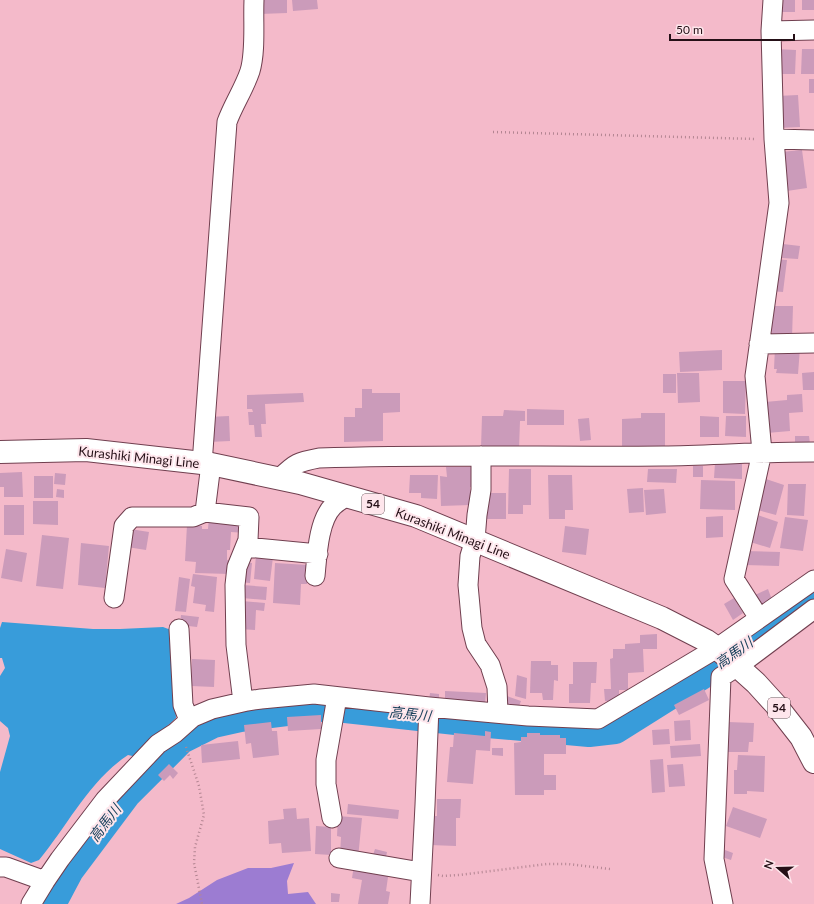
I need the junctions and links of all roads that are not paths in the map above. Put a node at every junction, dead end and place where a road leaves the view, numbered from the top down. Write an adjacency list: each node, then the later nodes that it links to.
1 (254, 0): 13 (street)
2 (773, 0): 4 (street)
3 (814, 30): 4 (street)
4 (771, 31): 5 (street)
5 (774, 139): 6 (street); 8 (street)
6 (814, 140)
7 (814, 343): 8 (street)
8 (758, 344): 10 (street)
9 (0, 452): 13 (main road, Kurashiki Minagi Line / 54)
10 (762, 452): 11 (street); 12 (street); 24 (street)
11 (814, 452)
12 (481, 456): 14 (street); 17 (street)
13 (207, 464): 14 (main road, Kurashiki Minagi Line / 54); 16 (street)
14 (280, 478): 15 (main road, Kurashiki Minagi Line / 54)
15 (345, 497): 17 (main road, Kurashiki Minagi Line / 54); 19 (street)
16 (205, 512): 18 (street); 22 (street)
17 (475, 540): 26 (main road, Kurashiki Minagi Line / 54); 29 (street)
18 (246, 547): 19 (street); 27 (street)
19 (318, 554): 20 (street)
20 (315, 576)
21 (814, 580): 24 (street)
22 (114, 598)
23 (814, 609): 26 (street)
24 (759, 618): 26 (street)
25 (179, 629): 31 (street)
26 (727, 657): 29 (street); 32 (main road, Kurashiki Minagi Line / 54); 40 (street)
27 (243, 702): 28 (street); 31 (street)
28 (336, 705): 30 (street); 33 (street)
29 (498, 713): 30 (street)
30 (429, 714): 36 (street)
31 (189, 720): 37 (street)
32 (814, 762)
33 (332, 818)
34 (339, 858): 36 (street)
35 (0, 867): 37 (street)
36 (421, 872): 39 (street)
37 (45, 881): 38 (street)
38 (31, 904)
39 (420, 904)
40 (723, 904)

